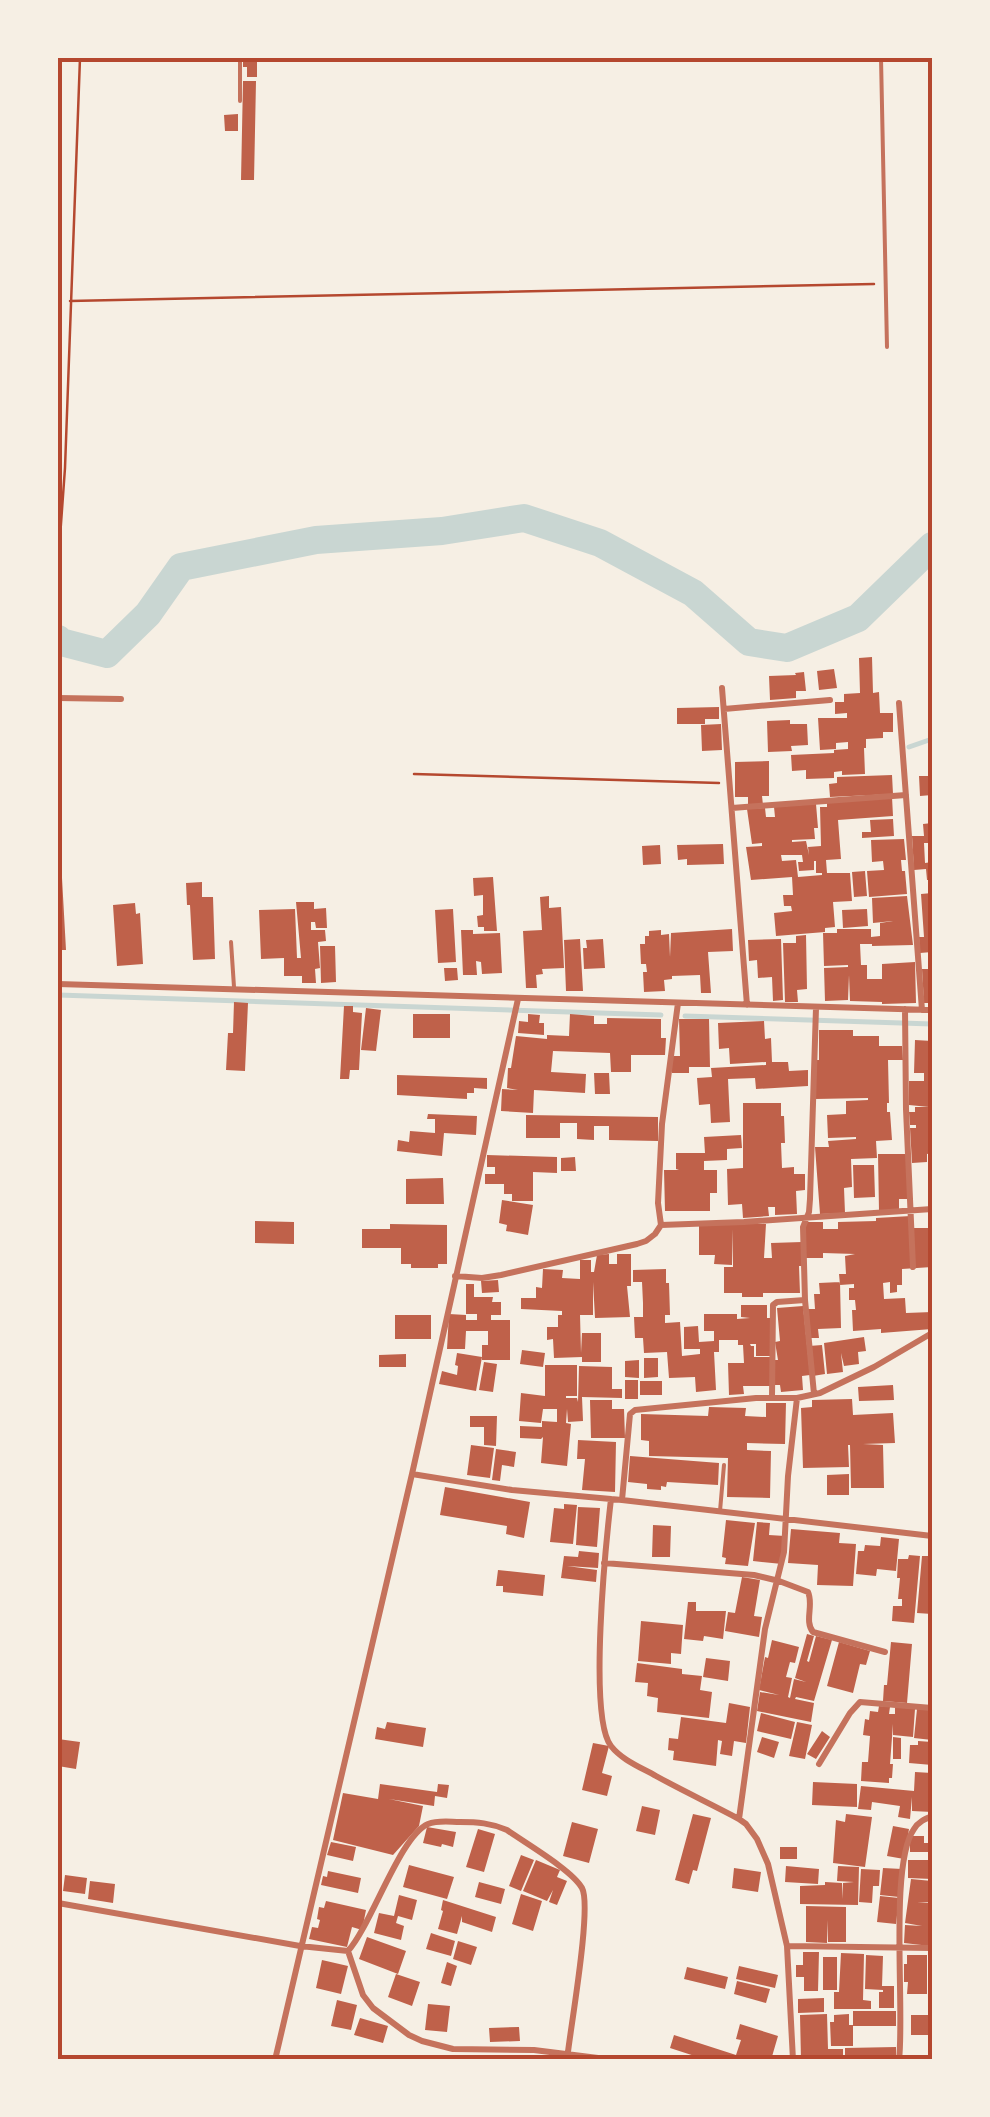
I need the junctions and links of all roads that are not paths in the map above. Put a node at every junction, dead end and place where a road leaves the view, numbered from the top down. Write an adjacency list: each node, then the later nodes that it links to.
1 (240, 58): 3 (lane)
2 (881, 58): 4 (lane)
3 (240, 101)
4 (887, 346)
5 (722, 688): 10 (street)
6 (58, 698): 7 (street)
7 (121, 699)
8 (830, 700): 10 (street)
9 (899, 703): 11 (street)
10 (724, 709): 12 (street)
11 (906, 795): 12 (street); 20 (street)
12 (732, 808): 18 (street)
13 (231, 942): 15 (lane)
14 (58, 984): 15 (street)
15 (234, 990): 16 (street)
16 (518, 1000): 17 (street); 28 (street)
17 (678, 1003): 18 (street); 26 (street)
18 (747, 1004): 22 (street)
19 (905, 1009): 20 (street); 22 (street); 24 (street)
20 (922, 1010): 21 (street)
21 (932, 1010)
22 (815, 1012): 25 (street)
23 (932, 1209): 24 (street)
24 (912, 1210): 25 (street); 27 (street)
25 (806, 1217): 26 (street); 29 (street)
26 (661, 1225): 28 (street)
27 (913, 1268)
28 (455, 1276): 35 (street)
29 (805, 1300): 31 (street); 32 (street)
30 (932, 1333): 31 (street)
31 (814, 1394): 33 (street)
32 (772, 1397): 33 (street); 37 (street)
33 (798, 1398): 39 (street)
34 (724, 1465): 38 (lane)
35 (412, 1474): 36 (street); 49 (street)
36 (611, 1499): 37 (street); 41 (street)
37 (622, 1500): 38 (street)
38 (720, 1511): 39 (street)
39 (786, 1518): 40 (street); 42 (street)
40 (932, 1536)
41 (604, 1563): 42 (street); 47 (street)
42 (778, 1580): 43 (street); 47 (street)
43 (885, 1652)
44 (932, 1708): 45 (street)
45 (819, 1764)
46 (932, 1816): 52 (street)
47 (739, 1819): 50 (street)
48 (58, 1903): 49 (street)
49 (300, 1946): 53 (street); 55 (street)
50 (786, 1946): 52 (street); 57 (street)
51 (932, 1948): 52 (street)
52 (900, 1949): 58 (street)
53 (348, 1952): 54 (street); 54 (street)
54 (568, 2052): 56 (street)
55 (275, 2060)
56 (614, 2060)
57 (792, 2060)
58 (898, 2060)

